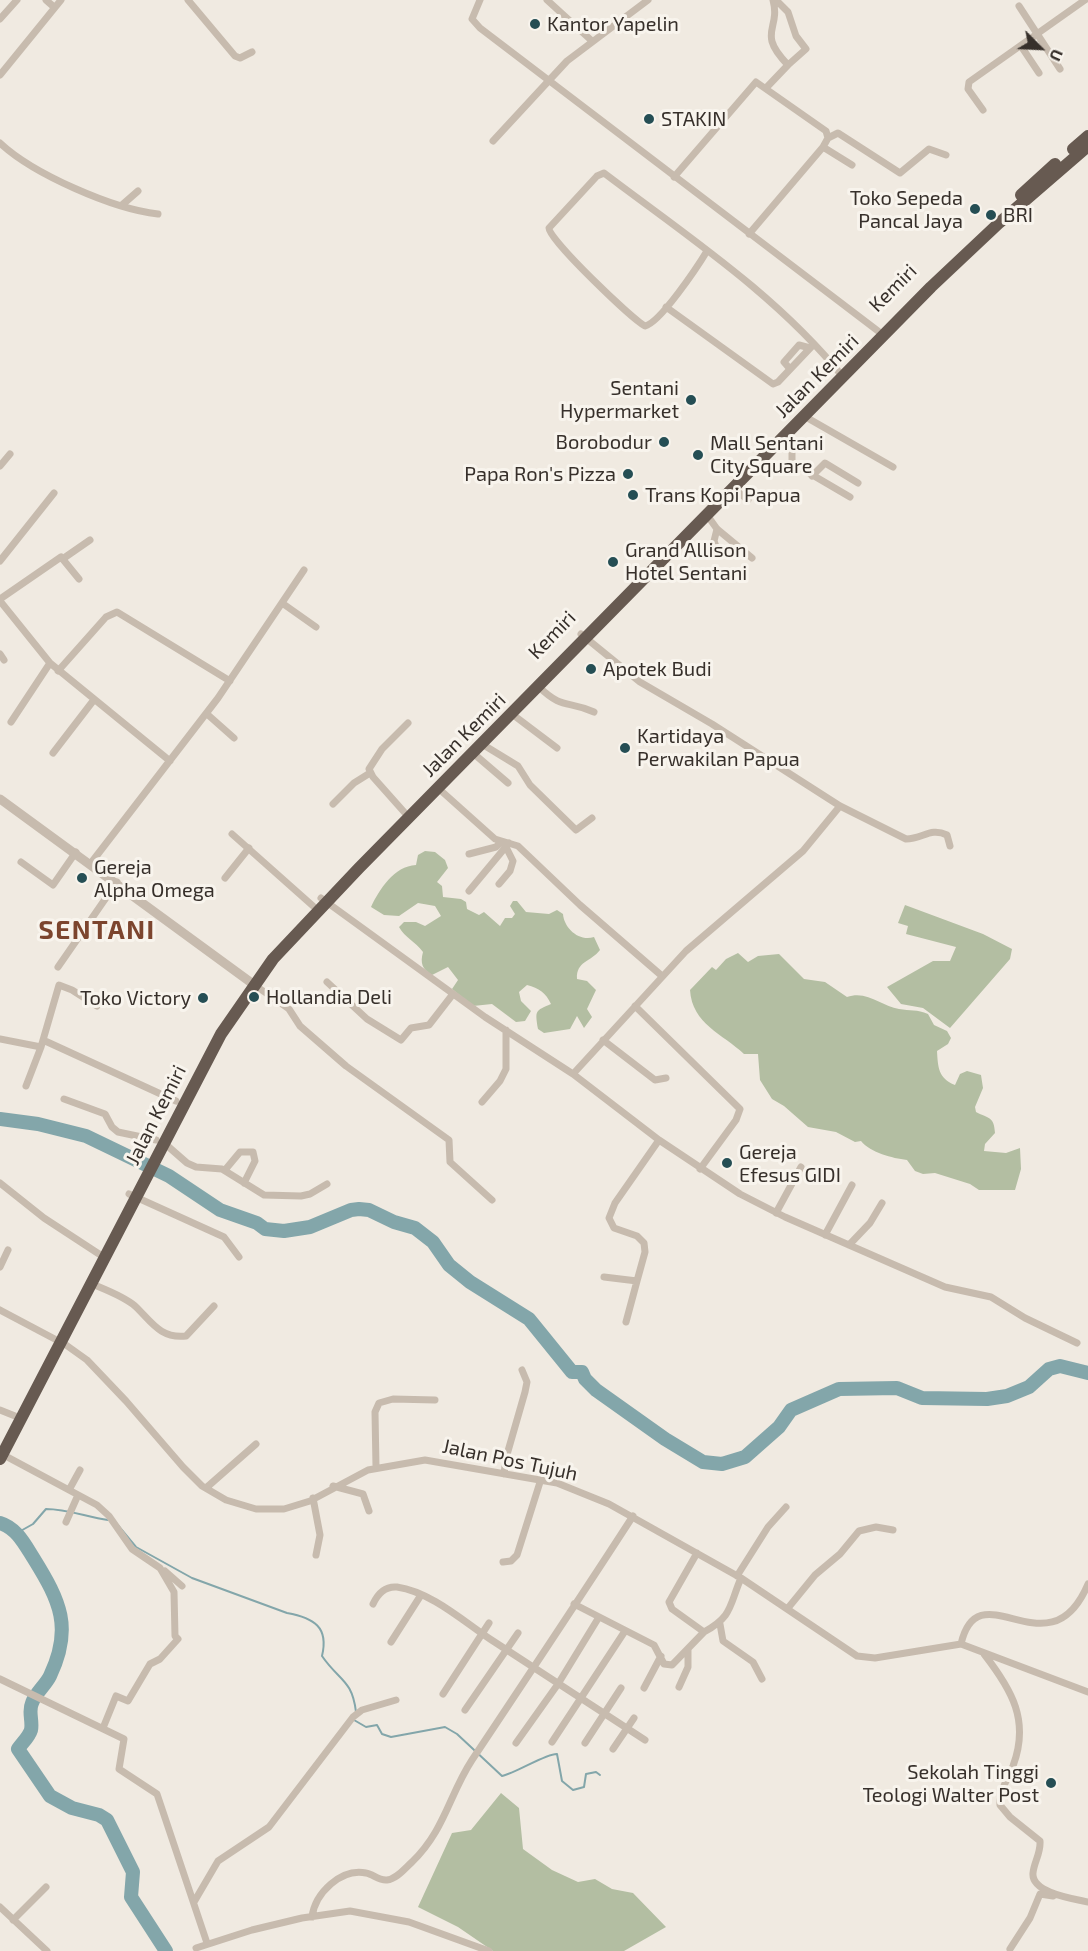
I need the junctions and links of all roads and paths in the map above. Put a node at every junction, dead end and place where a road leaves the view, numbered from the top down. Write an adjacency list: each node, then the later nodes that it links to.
1 (17, 0): 12 (street)
2 (46, 0): 11 (street)
3 (60, 0): 11 (street)
4 (188, 0): 16 (street)
5 (480, 0): 21 (street)
6 (547, 0): 14 (street)
7 (648, 0): 14 (street)
8 (774, 0): 17 (street); 17 (street)
9 (1085, 0): 13 (street)
10 (1019, 6): 13 (street)
11 (54, 7): 20 (street)
12 (0, 19)
13 (1038, 35): 15 (street); 18 (street)
14 (592, 41): 21 (street)
15 (1021, 46): 19 (street); 23 (street)
16 (252, 52)
17 (788, 65): 22 (street)
18 (1060, 69)
19 (1039, 73)
20 (0, 75)
21 (548, 80): 26 (street); 32 (street)
22 (765, 88): 25 (street); 32 (street)
23 (982, 110)
24 (1088, 136): 39 (highway, Kemiri)
25 (828, 138): 29 (street); 30 (street)
26 (493, 141)
27 (0, 143): 34 (street)
28 (1088, 146): 41 (highway, Jalan Kemiri)
29 (823, 147): 31 (street); 36 (street)
30 (946, 155)
31 (852, 165)
32 (674, 177): 36 (street)
33 (138, 191): 34 (street)
34 (122, 205): 35 (street)
35 (158, 214)
36 (749, 234): 39 (street)
37 (707, 251): 38 (street); 38 (street); 40 (street)
38 (666, 307): 40 (street)
39 (878, 331): 41 (highway, Kemiri)
40 (812, 346): 41 (street)
41 (841, 374): 42 (highway, Jalan Kemiri); 65 (highway, Kemiri)
42 (804, 416): 43 (highway, Jalan Kemiri); 46 (street)
43 (786, 434): 47 (street); 49 (highway, Jalan Kemiri)
44 (10, 454): 45 (street)
45 (0, 466)
46 (894, 467)
47 (812, 476): 48 (street); 51 (street)
48 (858, 483)
49 (733, 488): 52 (street); 53 (highway, Jalan Kemiri)
50 (54, 493): 59 (street)
51 (850, 497)
52 (748, 500)
53 (707, 515): 54 (street); 65 (highway, Jalan Kemiri)
54 (717, 529): 56 (street); 58 (street)
55 (90, 540): 57 (street)
56 (718, 552)
57 (64, 558): 61 (street); 62 (street)
58 (752, 558)
59 (0, 561)
60 (304, 570): 63 (street)
61 (79, 579)
62 (0, 600): 66 (street)
63 (282, 603): 64 (street); 68 (street)
64 (316, 627)
65 (583, 636): 69 (highway, Jalan Kemiri); 77 (highway, Kemiri); 86 (street)
66 (50, 663): 67 (street); 74 (street)
67 (58, 671): 68 (street); 70 (street)
68 (230, 681): 72 (street)
69 (539, 687): 71 (street); 73 (highway, Jalan Kemiri)
70 (93, 701): 79 (street); 80 (street)
71 (594, 712)
72 (207, 714): 76 (street); 80 (street)
73 (512, 714): 77 (highway, Jalan Kemiri); 78 (street)
74 (10, 722)
75 (408, 723): 81 (street)
76 (234, 738)
77 (481, 742): 82 (street); 83 (highway, Jalan Kemiri); 87 (highway, Jalan Kemiri); 88 (street)
78 (557, 748)
79 (53, 753)
80 (170, 761): 96 (street)
81 (370, 773): 85 (street); 87 (street)
82 (508, 783)
83 (438, 788): 90 (street); 101 (highway, Jalan Kemiri)
84 (0, 799): 93 (street)
85 (333, 804)
86 (840, 806): 91 (street); 103 (street)
87 (405, 813): 101 (highway, Jalan Kemiri)
88 (592, 818)
89 (232, 834): 92 (street)
90 (506, 844): 94 (street); 99 (street); 100 (street); 103 (street)
91 (950, 846)
92 (249, 849): 97 (street); 101 (street)
93 (76, 852): 95 (street); 96 (street)
94 (469, 854)
95 (21, 862)
96 (92, 863): 98 (street)
97 (225, 878)
98 (117, 882): 102 (street); 104 (street)
99 (498, 884)
100 (469, 891)
101 (320, 902): 104 (highway, Jalan Kemiri); 106 (street)
102 (58, 967)
103 (662, 976): 108 (street)
104 (250, 982): 117 (highway, Jalan Kemiri); 120 (highway, Jalan Kemiri); 129 (street)
105 (327, 982): 106 (street)
106 (453, 994): 109 (street)
107 (97, 1006): 112 (street)
108 (635, 1006): 111 (street); 122 (street)
109 (506, 1030): 113 (street); 118 (street)
110 (0, 1039): 112 (street)
111 (603, 1040): 113 (street); 114 (street)
112 (42, 1044): 115 (street); 117 (street)
113 (573, 1074): 119 (street)
114 (666, 1078)
115 (26, 1086)
116 (64, 1099): 120 (street)
117 (176, 1101): 120 (highway, Jalan Kemiri)
118 (482, 1102)
119 (659, 1140): 122 (street); 139 (street)
120 (159, 1143): 123 (street); 128 (highway, Jalan Kemiri)
121 (801, 1167): 131 (street)
122 (700, 1168): 131 (street)
123 (225, 1170): 125 (street); 125 (street)
124 (0, 1183): 135 (street)
125 (244, 1183): 126 (street)
126 (327, 1184)
127 (852, 1185): 132 (street)
128 (135, 1190): 135 (highway, Jalan Kemiri); 136 (street); 140 (highway, Jalan Kemiri)
129 (492, 1200)
130 (882, 1203): 133 (street)
131 (776, 1212): 132 (street)
132 (825, 1235): 133 (street)
133 (849, 1245): 145 (street)
134 (8, 1250): 137 (street)
135 (99, 1254): 144 (highway, Jalan Kemiri)
136 (239, 1257)
137 (0, 1267)
138 (604, 1277): 139 (street)
139 (637, 1281): 143 (street)
140 (92, 1284): 141 (street); 144 (highway, Jalan Kemiri)
141 (214, 1306)
142 (0, 1310): 144 (street, Jalan Pos Tujuh)
143 (626, 1323)
144 (58, 1341): 149 (highway, Jalan Kemiri); 152 (highway, Jalan Kemiri); 158 (street, Jalan Pos Tujuh)
145 (1077, 1343)
146 (522, 1370): 155 (street)
147 (435, 1400): 153 (street)
148 (0, 1410): 149 (street)
149 (15, 1416): 150 (highway, Jalan Kemiri)
150 (0, 1441)
151 (256, 1444): 158 (street)
152 (1, 1455): 159 (street)
153 (376, 1467): 155 (street, Jalan Pos Tujuh); 157 (street, Jalan Pos Tujuh)
154 (80, 1470): 159 (street)
155 (504, 1474): 156 (street, Jalan Pos Tujuh)
156 (541, 1479): 165 (street, Jalan Pos Tujuh); 169 (street)
157 (333, 1486): 161 (street, Jalan Pos Tujuh); 163 (street)
158 (206, 1488): 161 (street, Jalan Pos Tujuh)
159 (69, 1490): 160 (street)
160 (78, 1495): 164 (street); 170 (street)
161 (313, 1498): 168 (street)
162 (786, 1507): 171 (street)
163 (369, 1511)
164 (69, 1515)
165 (633, 1516): 167 (street, Jalan Pos Tujuh); 176 (street)
166 (893, 1530): 177 (street)
167 (697, 1553): 171 (street, Jalan Pos Tujuh); 183 (street)
168 (316, 1555)
169 (502, 1562)
170 (160, 1568): 173 (street); 205 (street)
171 (739, 1577): 177 (street, Jalan Pos Tujuh); 180 (street)
172 (1088, 1584): 186 (street)
173 (182, 1586)
174 (421, 1595): 175 (street); 184 (street); 185 (street)
175 (373, 1604)
176 (574, 1604): 178 (street); 191 (street)
177 (788, 1608): 186 (street, Jalan Pos Tujuh)
178 (599, 1617): 181 (street); 194 (street)
179 (489, 1623): 184 (street)
180 (720, 1624): 183 (street); 193 (street)
181 (625, 1630): 190 (street); 200 (street)
182 (518, 1632): 187 (street)
183 (704, 1632): 188 (street)
184 (482, 1634): 187 (street); 199 (street)
185 (391, 1642)
186 (961, 1644): 189 (street, Jalan Pos Tujuh)
187 (506, 1649): 191 (street); 202 (street)
188 (688, 1650): 190 (street); 195 (street)
189 (982, 1652): 198 (street, Jalan Pos Tujuh); 213 (street)
190 (661, 1656): 197 (street)
191 (533, 1667): 194 (street); 217 (street)
192 (0, 1678): 205 (street)
193 (762, 1679)
194 (558, 1684): 200 (street); 209 (street)
195 (679, 1686)
196 (621, 1688): 203 (street)
197 (644, 1688)
198 (1088, 1692)
199 (443, 1694)
200 (580, 1698): 203 (street); 208 (street)
201 (396, 1700): 214 (street)
202 (465, 1710)
203 (604, 1713): 206 (street); 210 (street)
204 (634, 1718): 206 (street)
205 (103, 1728): 214 (street)
206 (627, 1729): 207 (street); 211 (street)
207 (645, 1740)
208 (552, 1742)
209 (516, 1743)
210 (585, 1743)
211 (613, 1749)
212 (46, 1887): 218 (street)
213 (1055, 1895): 215 (street); 221 (street)
214 (194, 1902): 219 (street)
215 (1088, 1902)
216 (0, 1908): 218 (street)
217 (312, 1917): 219 (street); 223 (street)
218 (13, 1920): 222 (street)
219 (207, 1943): 220 (street)
220 (196, 1948)
221 (1010, 1949)
222 (47, 1951)
223 (489, 1951)

